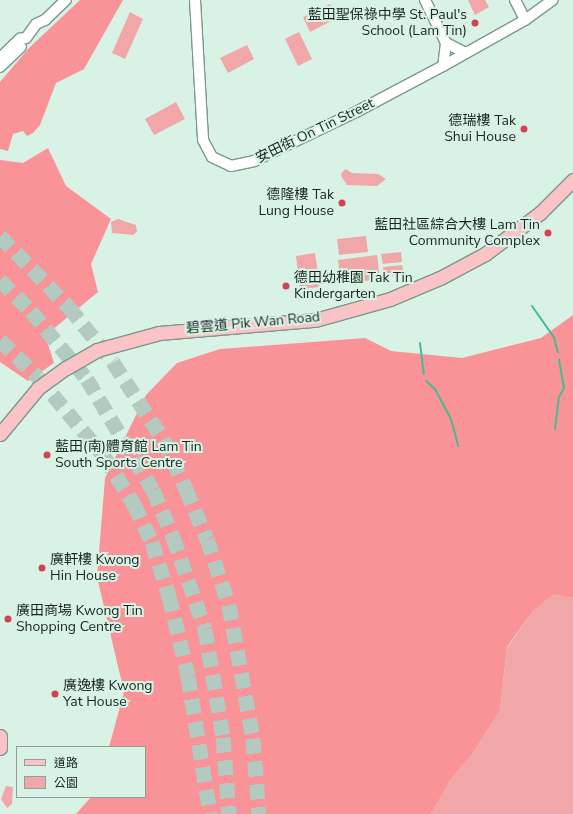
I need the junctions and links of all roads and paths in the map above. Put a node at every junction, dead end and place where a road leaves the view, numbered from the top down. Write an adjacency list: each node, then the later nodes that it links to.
1 (66, 0): 7 (street)
2 (195, 0): 11 (street, 安田街 On Tin Street)
3 (425, 0): 8 (street)
4 (515, 0): 6 (street)
5 (553, 0): 6 (street, 安田街 On Tin Street)
6 (525, 20): 9 (street, 安田街 On Tin Street)
7 (29, 35): 10 (street); 12 (street)
8 (446, 43): 9 (street); 11 (street)
9 (466, 53): 11 (street, 安田街 On Tin Street)
10 (0, 58)
11 (443, 66)
12 (0, 67)
13 (573, 180): 14 (main road, 碧雲道 Pik Wan Road)
14 (0, 434)
15 (0, 736): 16 (main road)
16 (0, 748)

